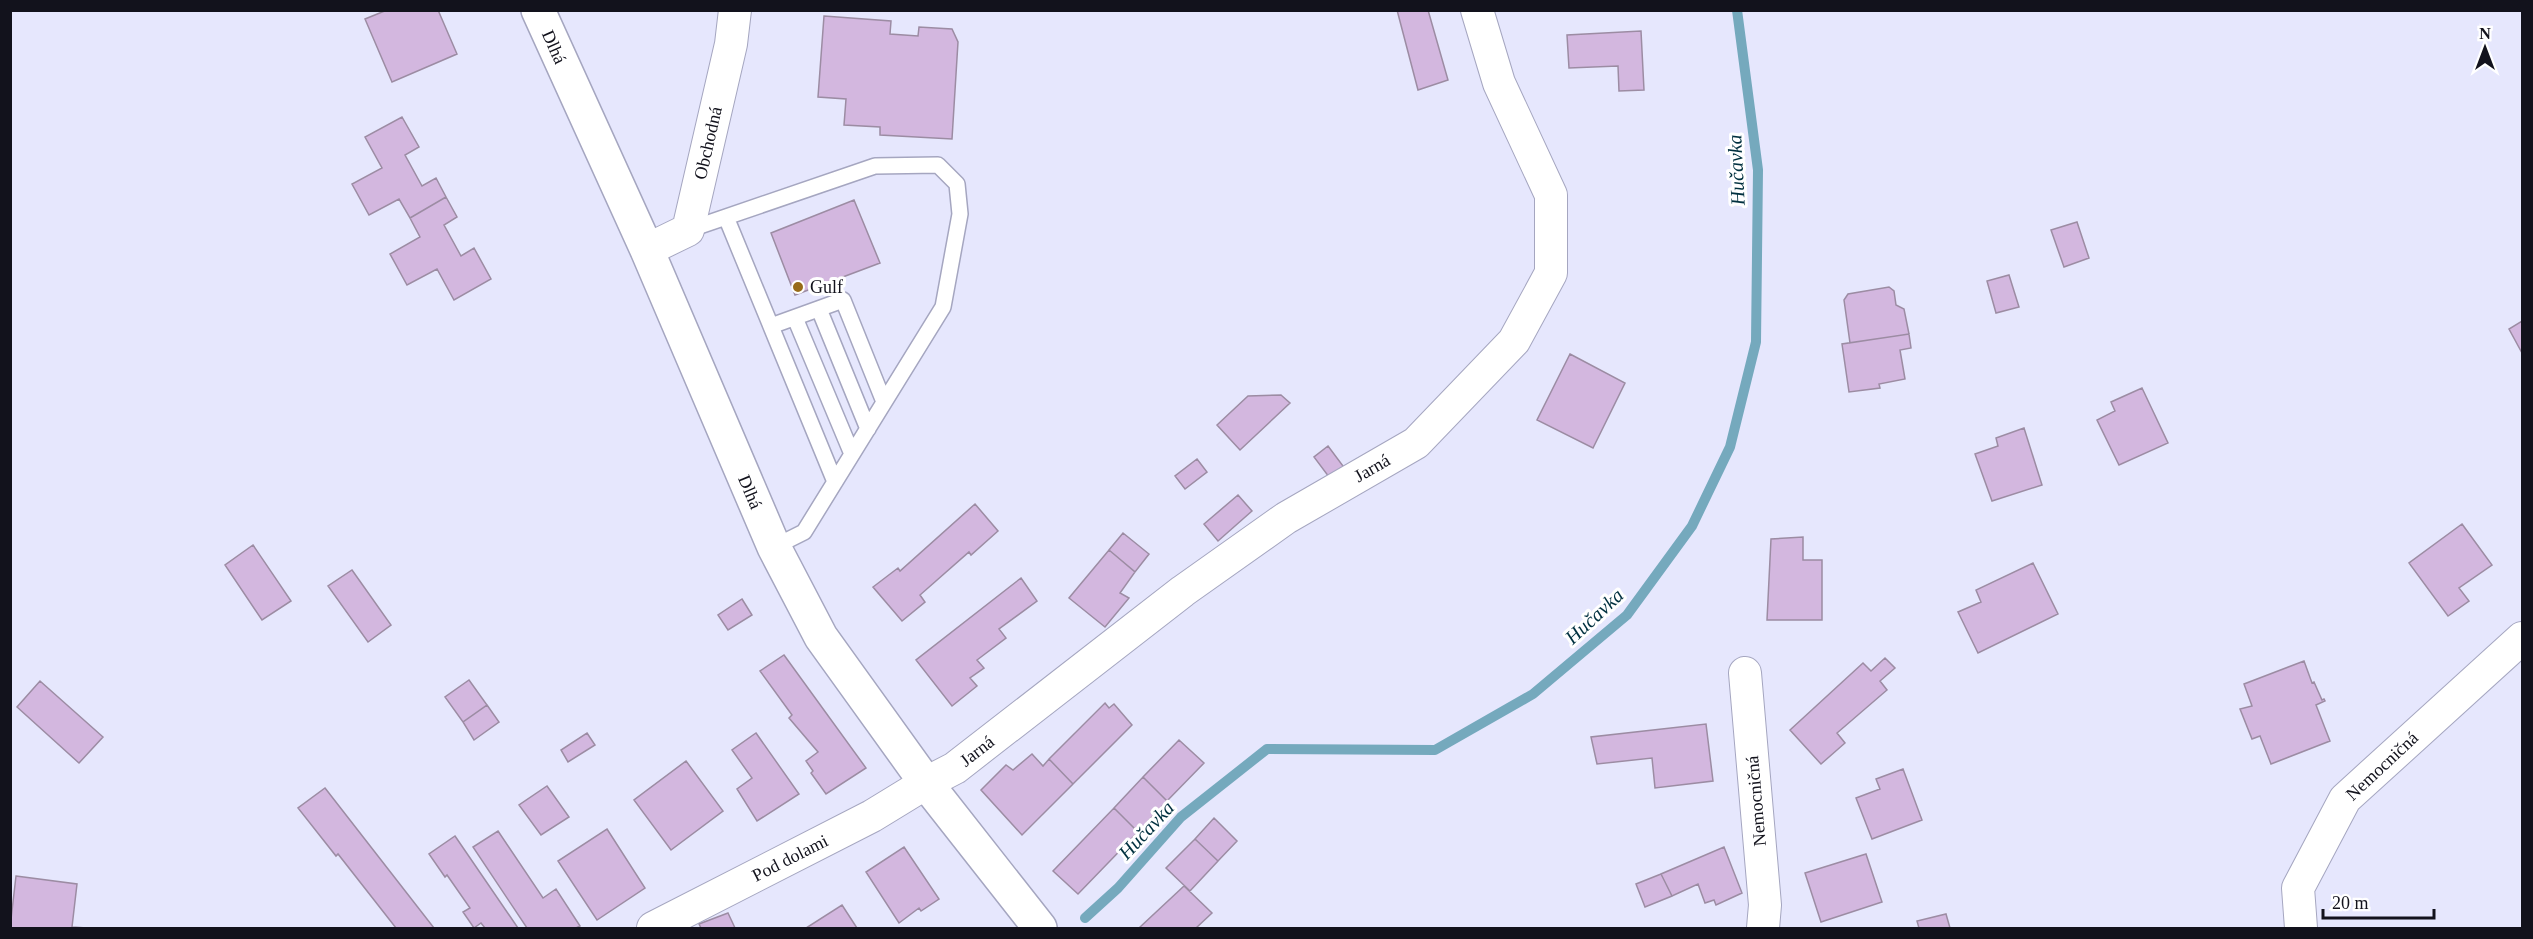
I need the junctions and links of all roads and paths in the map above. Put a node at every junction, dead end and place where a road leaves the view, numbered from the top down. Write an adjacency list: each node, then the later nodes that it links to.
1 (538, 10): 6 (street, Dlhá)
2 (735, 10): 5 (street, Obchodná)
3 (1477, 10): 17 (street, Jarná)
4 (726, 217): 5 (lane); 9 (lane); 10 (lane)
5 (688, 230): 6 (street)
6 (647, 250): 14 (street, Dlhá)
7 (819, 309): 8 (lane); 10 (lane); 11 (lane)
8 (795, 318): 9 (lane); 12 (lane)
9 (771, 327): 13 (lane)
10 (884, 402): 11 (lane)
11 (868, 429): 12 (lane)
12 (852, 454): 13 (lane)
13 (835, 482): 14 (lane)
14 (774, 547): 17 (street, Dlhá)
15 (2523, 638): 21 (street, Nemocničná)
16 (1745, 673): 20 (street, Nemocničná)
17 (926, 783): 18 (street, Pod dolami); 19 (street, Dlhá)
18 (653, 928)
19 (1040, 928)
20 (1762, 928)
21 (2301, 928)

